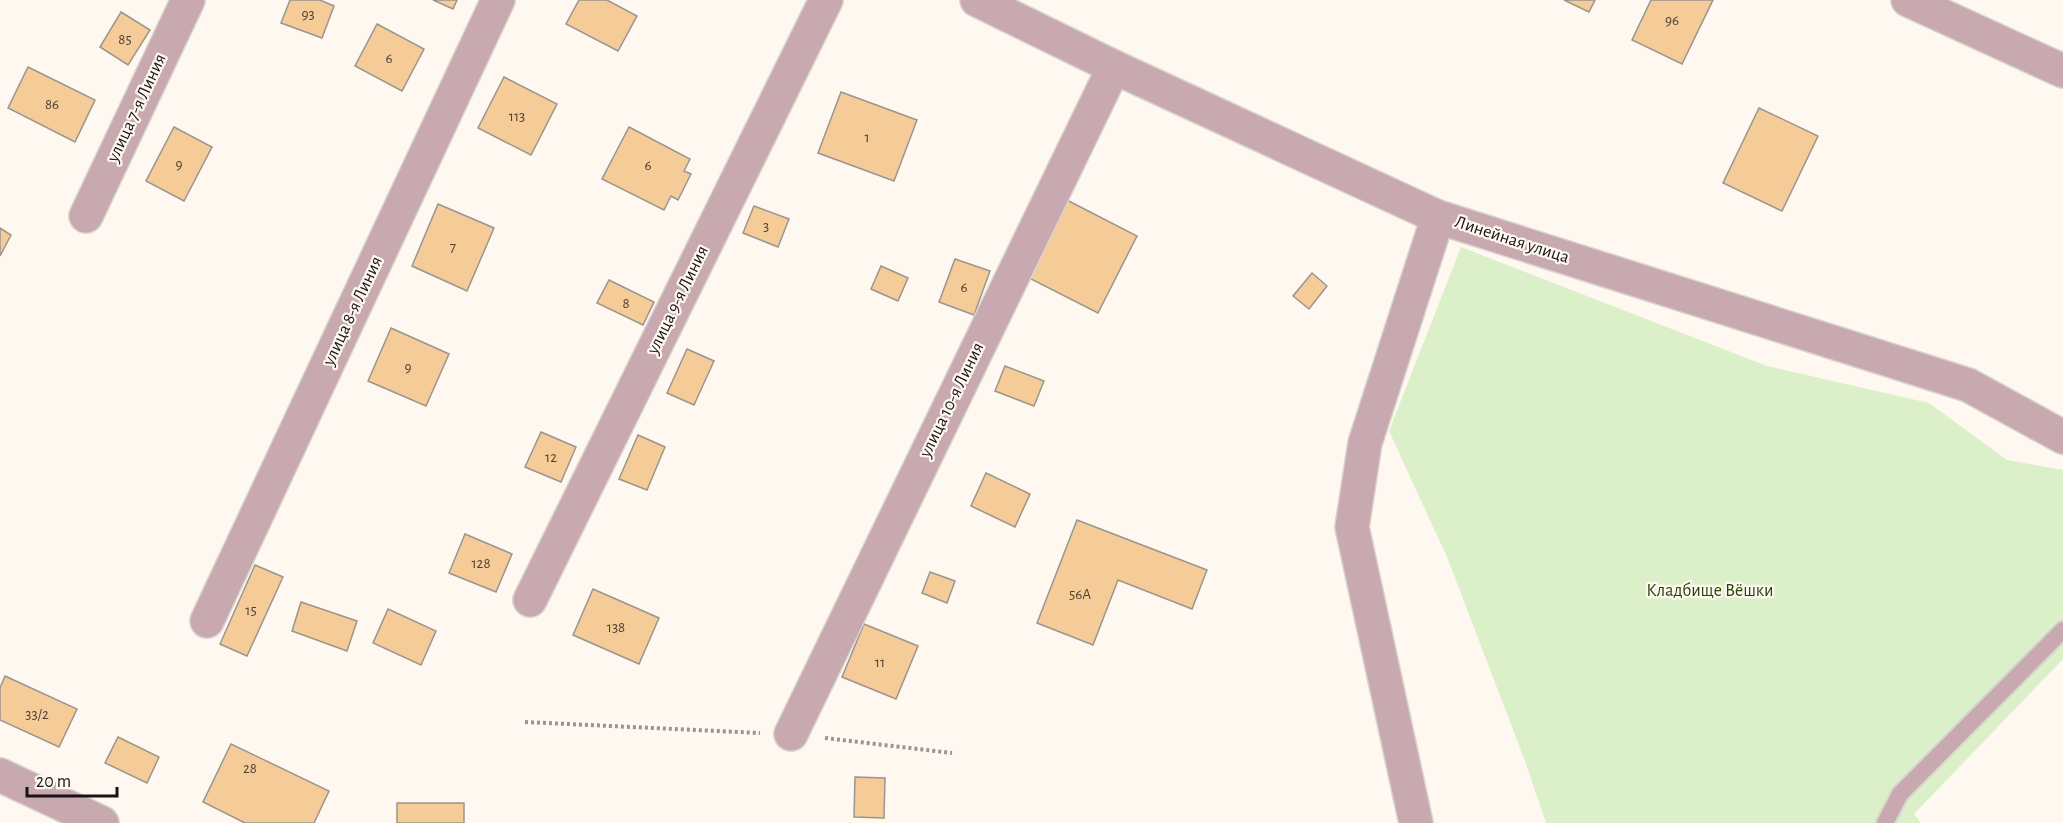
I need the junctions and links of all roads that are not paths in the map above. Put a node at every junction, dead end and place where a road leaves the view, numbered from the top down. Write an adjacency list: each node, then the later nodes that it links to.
1 (188, 0): 8 (street, улица 7-я Линия)
2 (498, 0): 12 (street, улица 8-я Линия)
3 (826, 0): 11 (street, улица 9-я Линия)
4 (977, 0): 6 (street, Линейная улица)
5 (1908, 0): 7 (street)
6 (1114, 67): 9 (street, Линейная улица); 14 (street, улица 10-я Линия)
7 (2063, 71)
8 (86, 216)
9 (1438, 217): 10 (street, Линейная улица); 17 (street)
10 (2063, 437)
11 (530, 600)
12 (207, 621)
13 (2063, 630): 18 (lane)
14 (791, 734)
15 (0, 775): 16 (street)
16 (102, 823)
17 (1416, 823)
18 (1885, 823)

